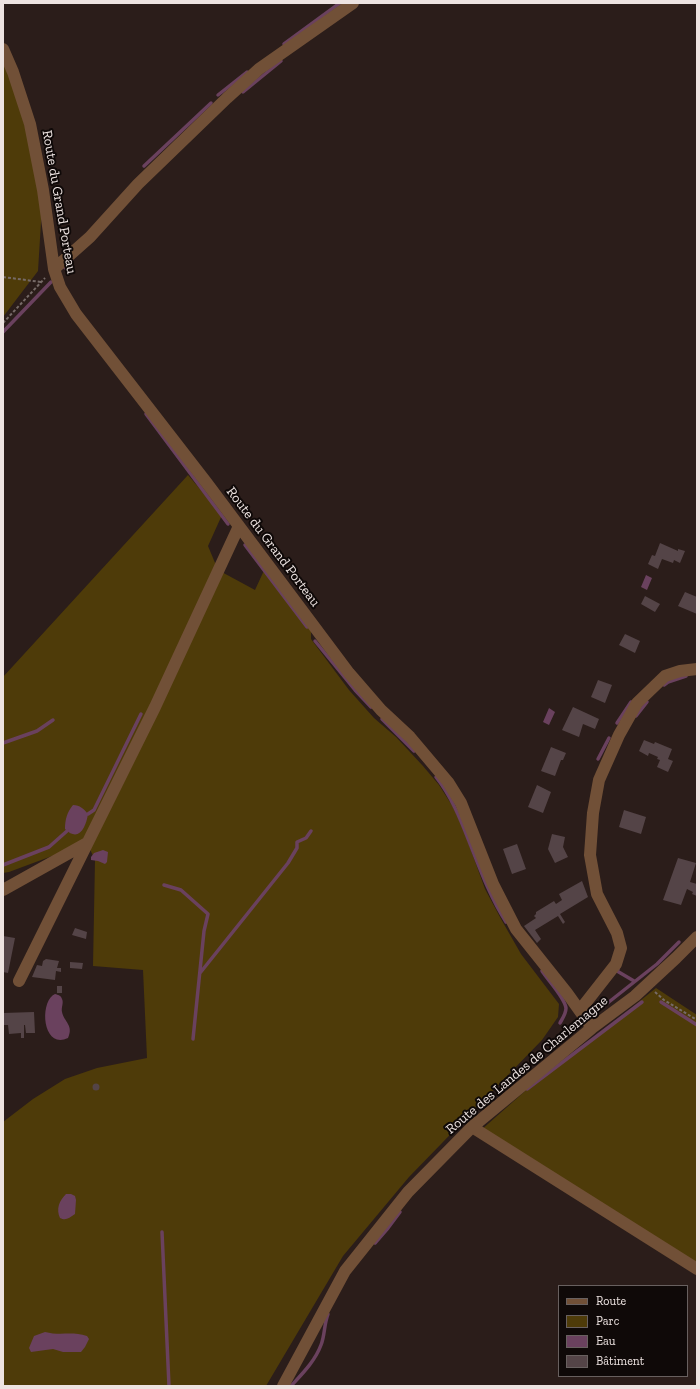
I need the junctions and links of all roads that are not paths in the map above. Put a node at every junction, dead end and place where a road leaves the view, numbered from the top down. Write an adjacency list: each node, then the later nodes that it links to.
1 (353, 3): 3 (street)
2 (3, 49): 3 (street, Route du Grand Porteau)
3 (54, 269): 4 (street, Route du Grand Porteau)
4 (239, 526): 6 (street); 10 (street, Route du Grand Porteau)
5 (697, 669): 10 (street)
6 (87, 843): 7 (street); 9 (street)
7 (3, 890)
8 (697, 937): 11 (street, Route des Landes de Charlemagne)
9 (19, 981)
10 (580, 1010): 11 (street, Route du Grand Porteau)
11 (592, 1028): 12 (street, Route des Landes de Charlemagne)
12 (472, 1127): 13 (street); 14 (street, Route des Landes de Charlemagne)
13 (697, 1269)
14 (283, 1386)

